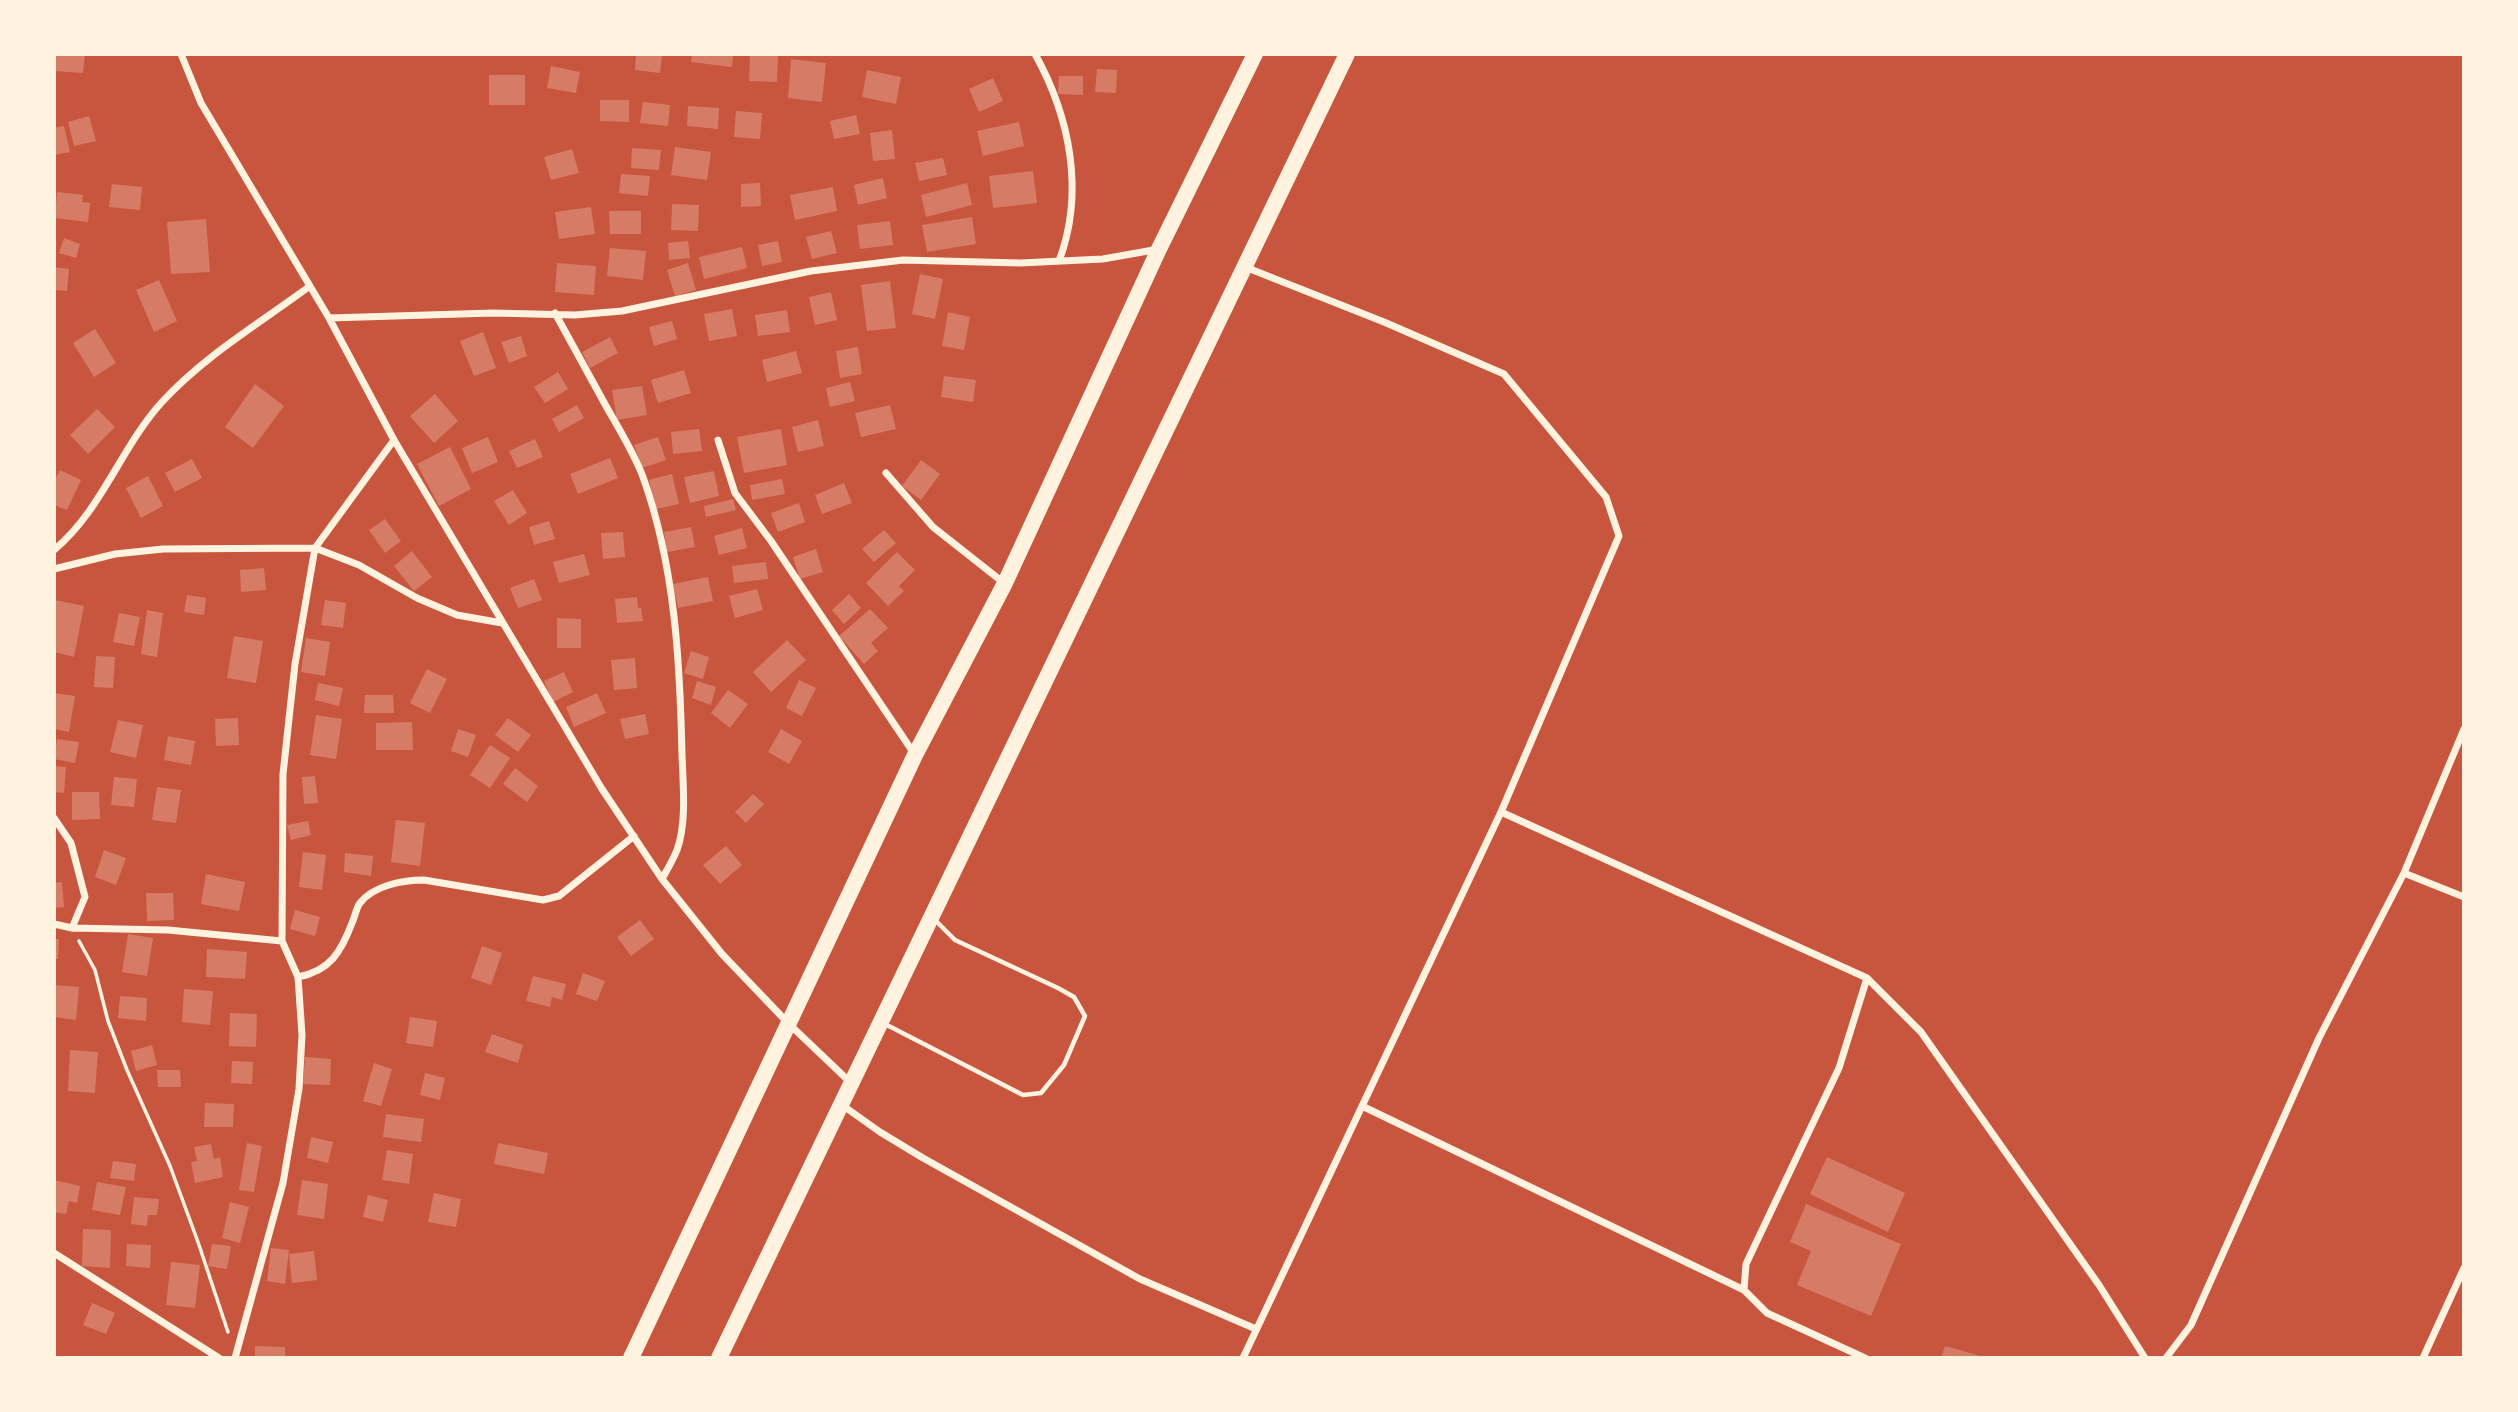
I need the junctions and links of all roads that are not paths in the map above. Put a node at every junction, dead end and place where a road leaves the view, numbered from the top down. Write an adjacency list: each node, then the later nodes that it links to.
1 (181, 54): 8 (street)
2 (1035, 54): 6 (street)
3 (1255, 54): 5 (highway)
4 (1347, 54): 7 (highway)
5 (1159, 249): 6 (street); 17 (highway)
6 (1059, 261): 9 (street)
7 (1245, 267): 21 (street); 27 (highway)
8 (310, 286): 10 (street); 15 (street)
9 (555, 313): 10 (street); 25 (street)
10 (329, 318): 11 (street)
11 (394, 440): 14 (street); 18 (street)
12 (718, 440): 20 (street)
13 (886, 473): 17 (street)
14 (314, 548): 16 (street); 18 (street); 30 (street)
15 (54, 550)
16 (54, 569)
17 (1005, 583): 20 (highway)
18 (502, 623): 23 (street)
19 (2464, 729): 24 (street)
20 (915, 755): 34 (highway)
21 (1501, 812): 32 (street); 37 (street)
22 (54, 818): 29 (street)
23 (634, 836): 25 (street); 31 (street)
24 (2404, 873): 26 (street); 49 (street)
25 (662, 879): 34 (street)
26 (2464, 897)
27 (932, 916): 33 (highway); 33 (lane)
28 (54, 924): 29 (street)
29 (72, 928): 30 (street)
30 (282, 941): 31 (street)
31 (298, 977): 42 (street)
32 (1867, 978): 40 (street); 48 (street)
33 (881, 1022): 35 (highway)
34 (788, 1023): 35 (street); 44 (highway)
35 (851, 1083): 36 (highway)
36 (841, 1105): 41 (street); 45 (highway)
37 (1362, 1106): 40 (street); 41 (street)
38 (54, 1253): 43 (street)
39 (2464, 1268): 50 (street)
40 (1744, 1290): 47 (street)
41 (1256, 1329): 46 (street)
42 (235, 1356)
43 (219, 1358)
44 (631, 1358)
45 (719, 1358)
46 (1243, 1358)
47 (1865, 1358)
48 (2145, 1358)
49 (2166, 1358)
50 (2423, 1358)

